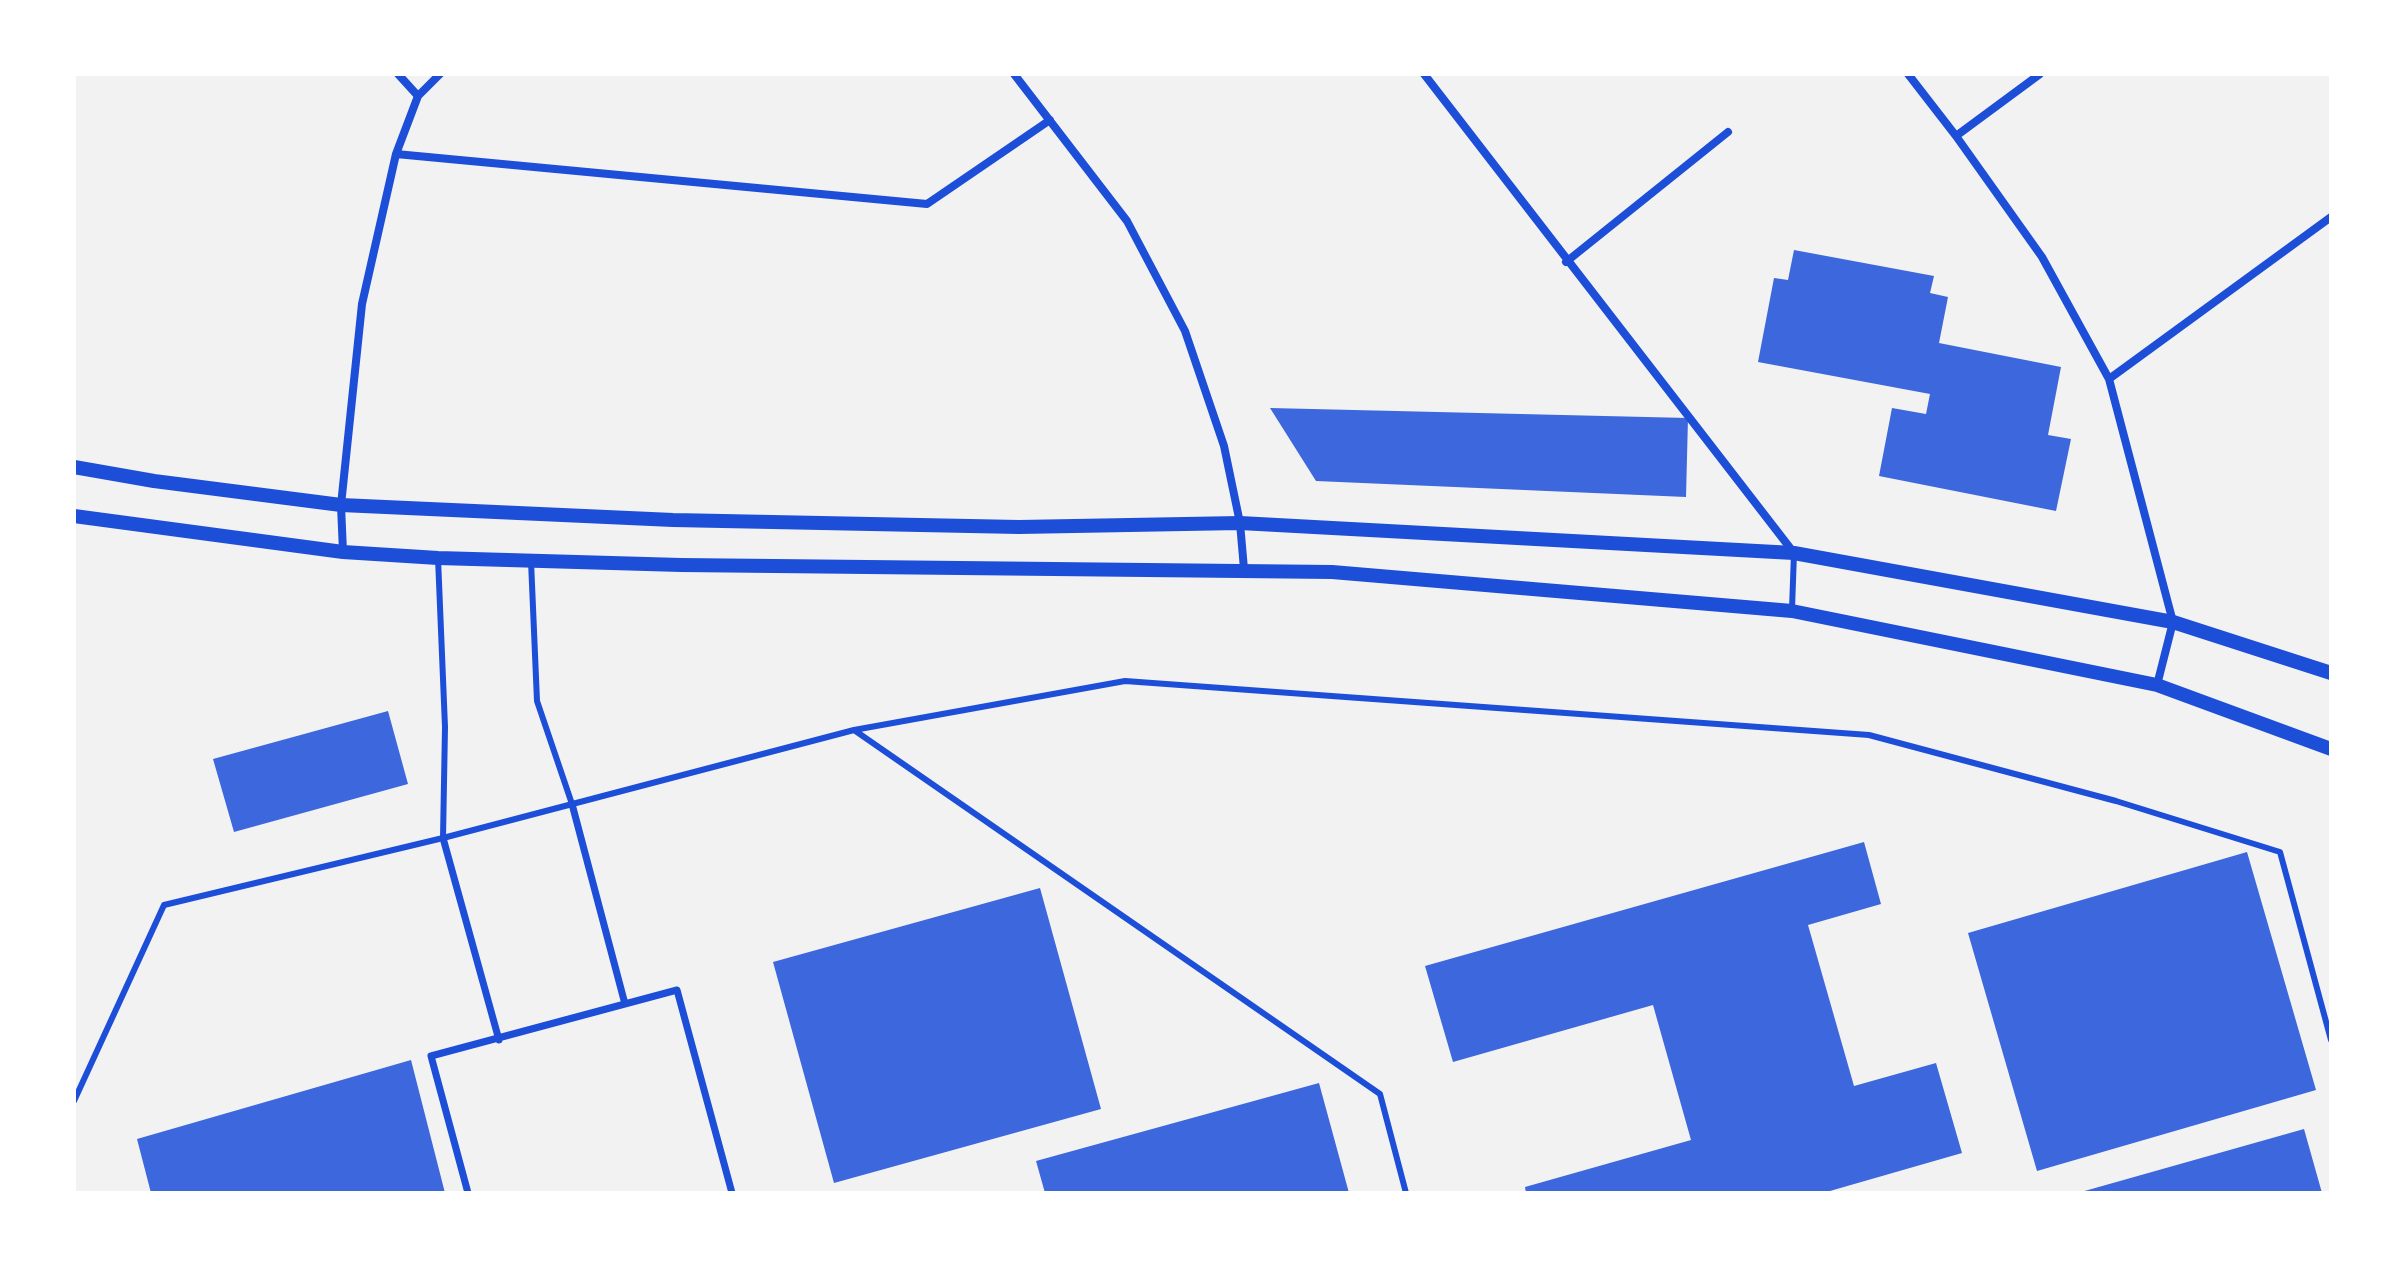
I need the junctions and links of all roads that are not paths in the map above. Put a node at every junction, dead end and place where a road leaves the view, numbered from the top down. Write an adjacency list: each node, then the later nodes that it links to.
1 (398, 74): 7 (street)
2 (440, 74): 7 (street)
3 (1014, 74): 8 (street)
4 (1424, 74): 13 (street)
5 (1908, 74): 10 (street)
6 (2040, 74): 10 (street)
7 (418, 96): 11 (street)
8 (1050, 120): 11 (street); 18 (street)
9 (1728, 132): 13 (street)
10 (1956, 136): 14 (street)
11 (396, 154): 16 (street)
12 (2331, 217): 14 (street)
13 (1566, 262): 20 (street)
14 (2109, 379): 25 (street)
15 (74, 467): 16 (street)
16 (341, 505): 18 (street); 19 (street)
17 (74, 516): 19 (street)
18 (1240, 523): 20 (street); 23 (street)
19 (343, 552): 21 (street)
20 (1794, 553): 24 (lane); 25 (street)
21 (438, 558): 22 (street); 31 (lane)
22 (531, 560): 23 (street); 30 (lane)
23 (1244, 569): 24 (street)
24 (1792, 611): 27 (street)
25 (2173, 622): 26 (street); 27 (street)
26 (2331, 673)
27 (2157, 685): 29 (street)
28 (854, 730): 30 (lane); 34 (lane); 38 (lane)
29 (2331, 749)
30 (572, 804): 31 (lane); 32 (street)
31 (443, 838): 33 (street); 35 (lane)
32 (625, 1004): 33 (street); 37 (street)
33 (499, 1040): 36 (street)
34 (2331, 1040)
35 (74, 1101)
36 (468, 1193)
37 (732, 1193)
38 (1406, 1193)

